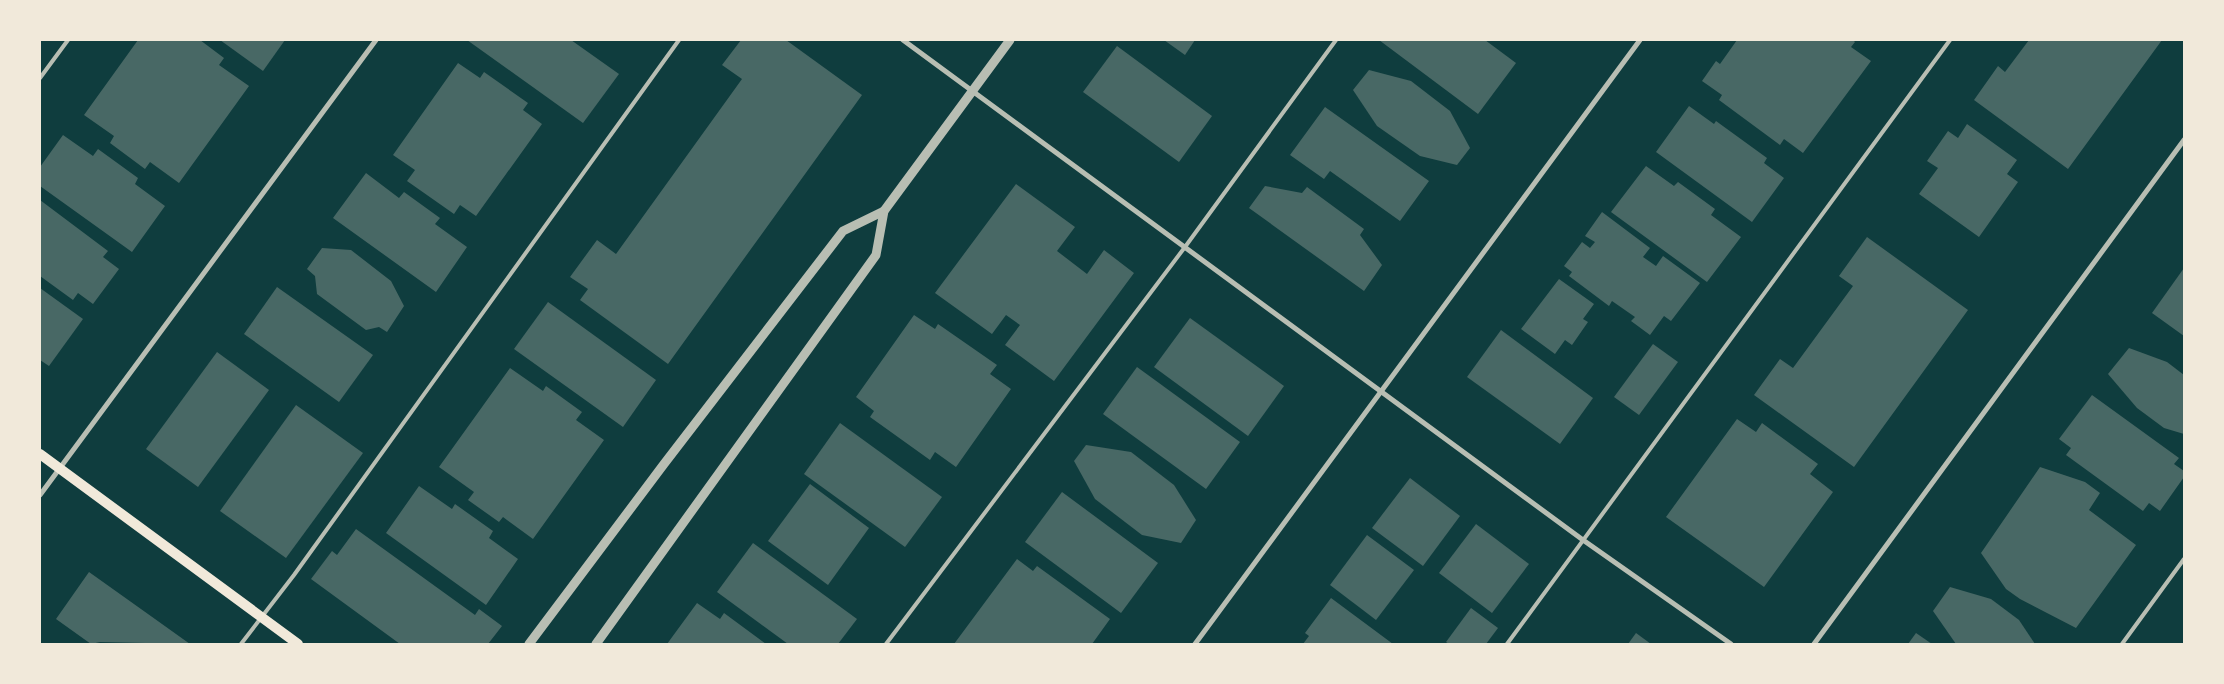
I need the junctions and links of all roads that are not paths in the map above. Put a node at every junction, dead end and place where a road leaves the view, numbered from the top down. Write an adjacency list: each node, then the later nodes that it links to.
1 (68, 40): 9 (lane)
2 (376, 40): 16 (street)
3 (680, 40): 20 (lane)
4 (903, 40): 10 (street)
5 (1010, 40): 10 (street)
6 (1336, 40): 13 (lane)
7 (1640, 40): 14 (street)
8 (1950, 40): 18 (lane)
9 (40, 78)
10 (972, 92): 12 (street); 13 (street)
11 (2184, 140): 29 (street)
12 (884, 211): 23 (street); 24 (street)
13 (1185, 247): 14 (street); 25 (lane)
14 (1381, 391): 18 (street); 26 (street)
15 (40, 454): 16 (main road)
16 (60, 468): 17 (street); 20 (main road)
17 (40, 495)
18 (1584, 540): 27 (lane); 28 (street)
19 (2184, 560): 30 (lane)
20 (262, 618): 21 (lane); 22 (main road)
21 (241, 644)
22 (298, 644)
23 (529, 644)
24 (596, 644)
25 (886, 644)
26 (1195, 644)
27 (1507, 644)
28 (1731, 644)
29 (1814, 644)
30 (2122, 644)

